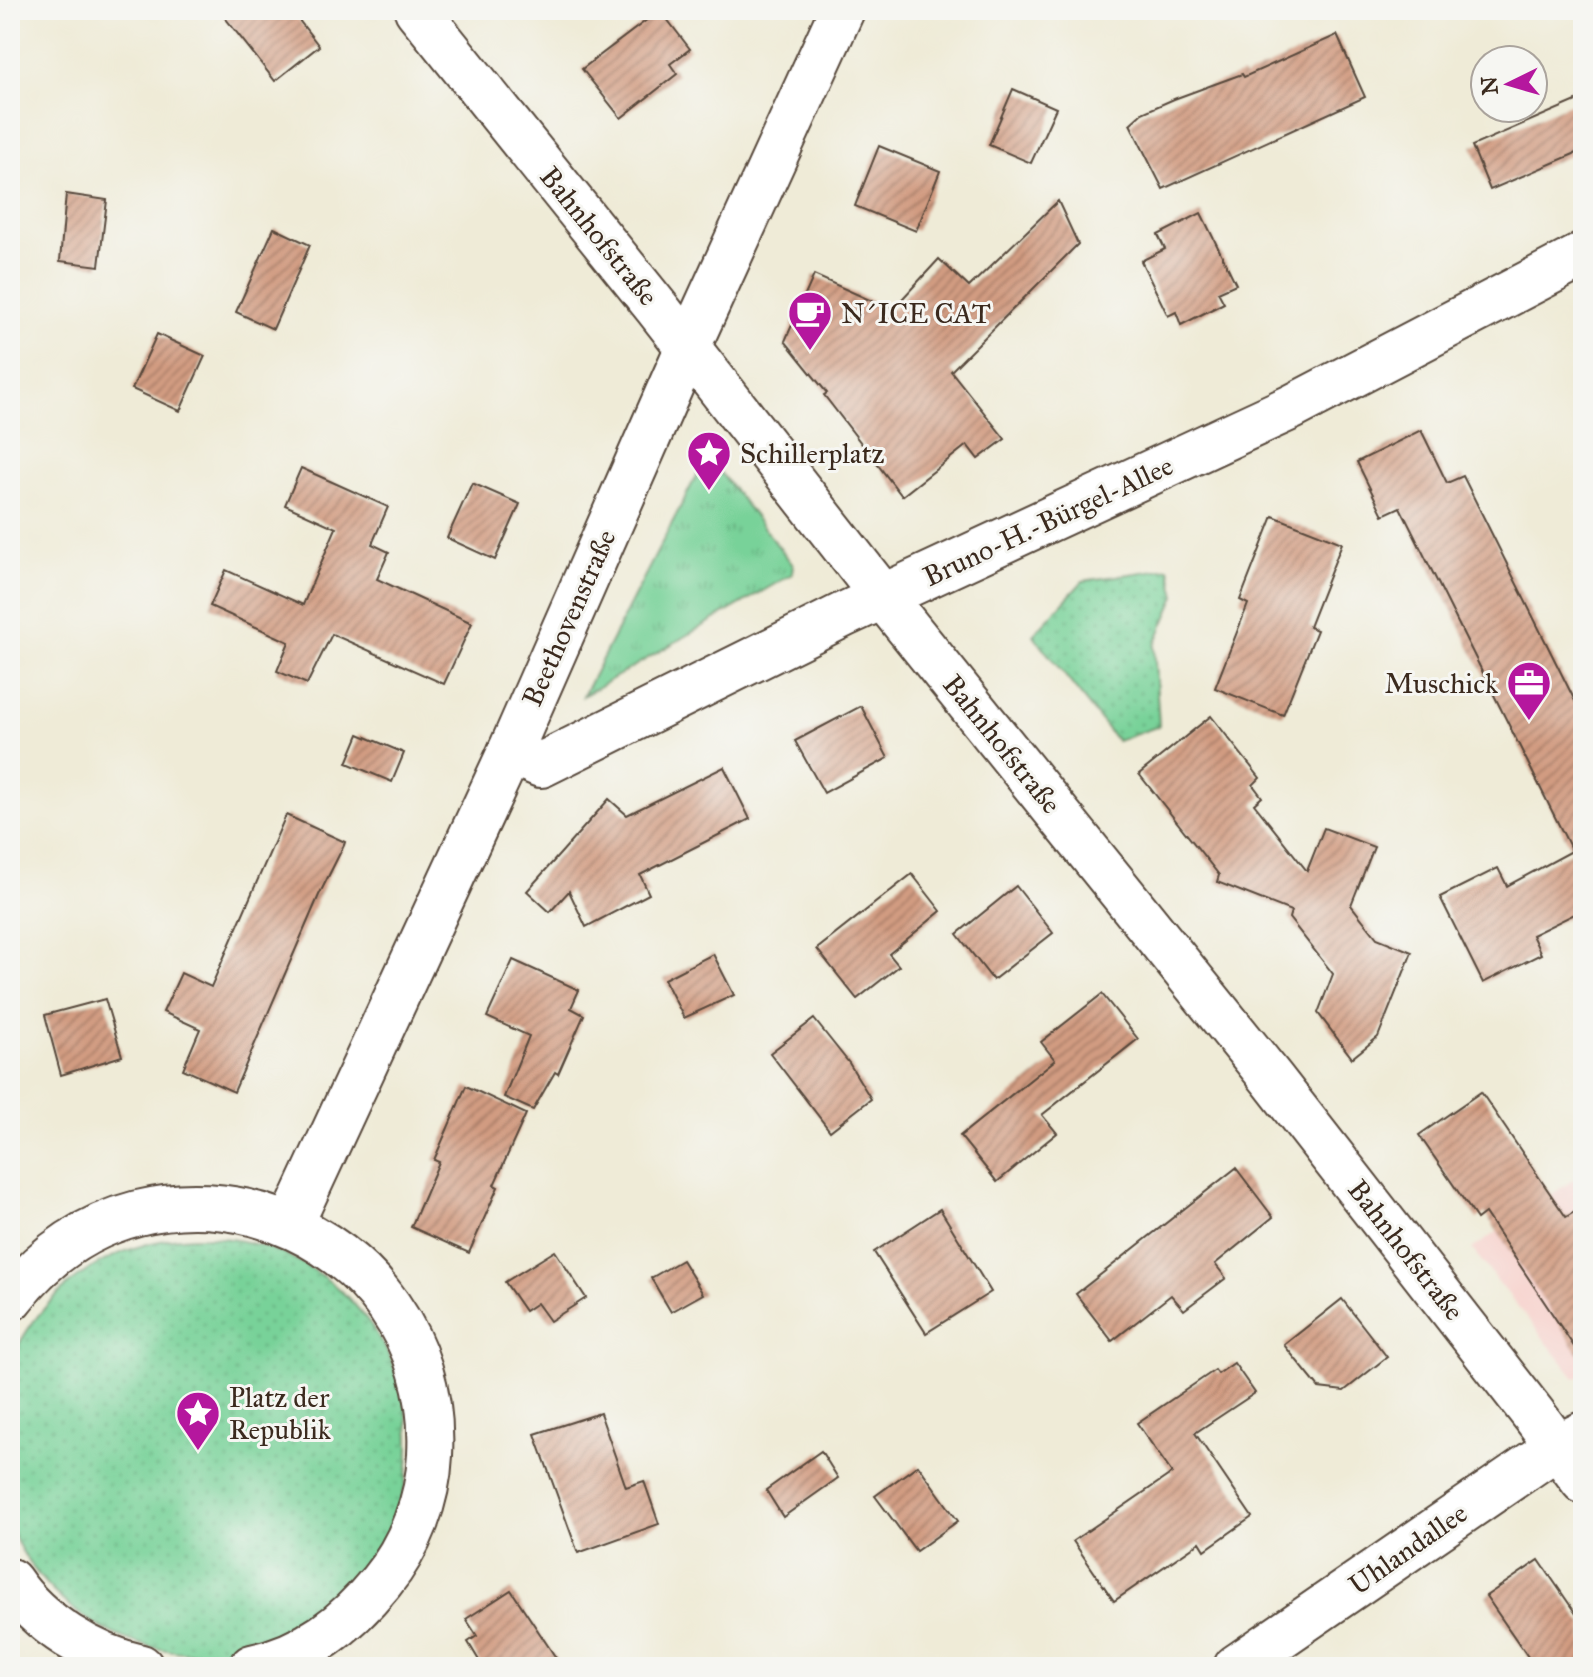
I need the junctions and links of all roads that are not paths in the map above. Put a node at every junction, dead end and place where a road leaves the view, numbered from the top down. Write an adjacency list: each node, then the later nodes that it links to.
1 (417, 10): 4 (street, Bahnhofstraße)
2 (842, 10): 4 (street, Beethovenstraße)
3 (1583, 255): 5 (street, Bruno-H.-Bürgel-Allee)
4 (688, 347): 5 (street, Bahnhofstraße); 6 (street, Beethovenstraße)
5 (884, 598): 6 (street, Bruno-H.-Bürgel-Allee); 9 (street, Bahnhofstraße)
6 (510, 752): 7 (street, Beethovenstraße)
7 (291, 1224): 8 (street); 12 (street)
8 (10, 1299)
9 (1571, 1440): 10 (street, Bahnhofstraße); 15 (street, Uhlandallee)
10 (1583, 1481)
11 (10, 1581): 13 (street)
12 (328, 1654): 14 (street)
13 (141, 1667)
14 (252, 1667)
15 (1236, 1667)

